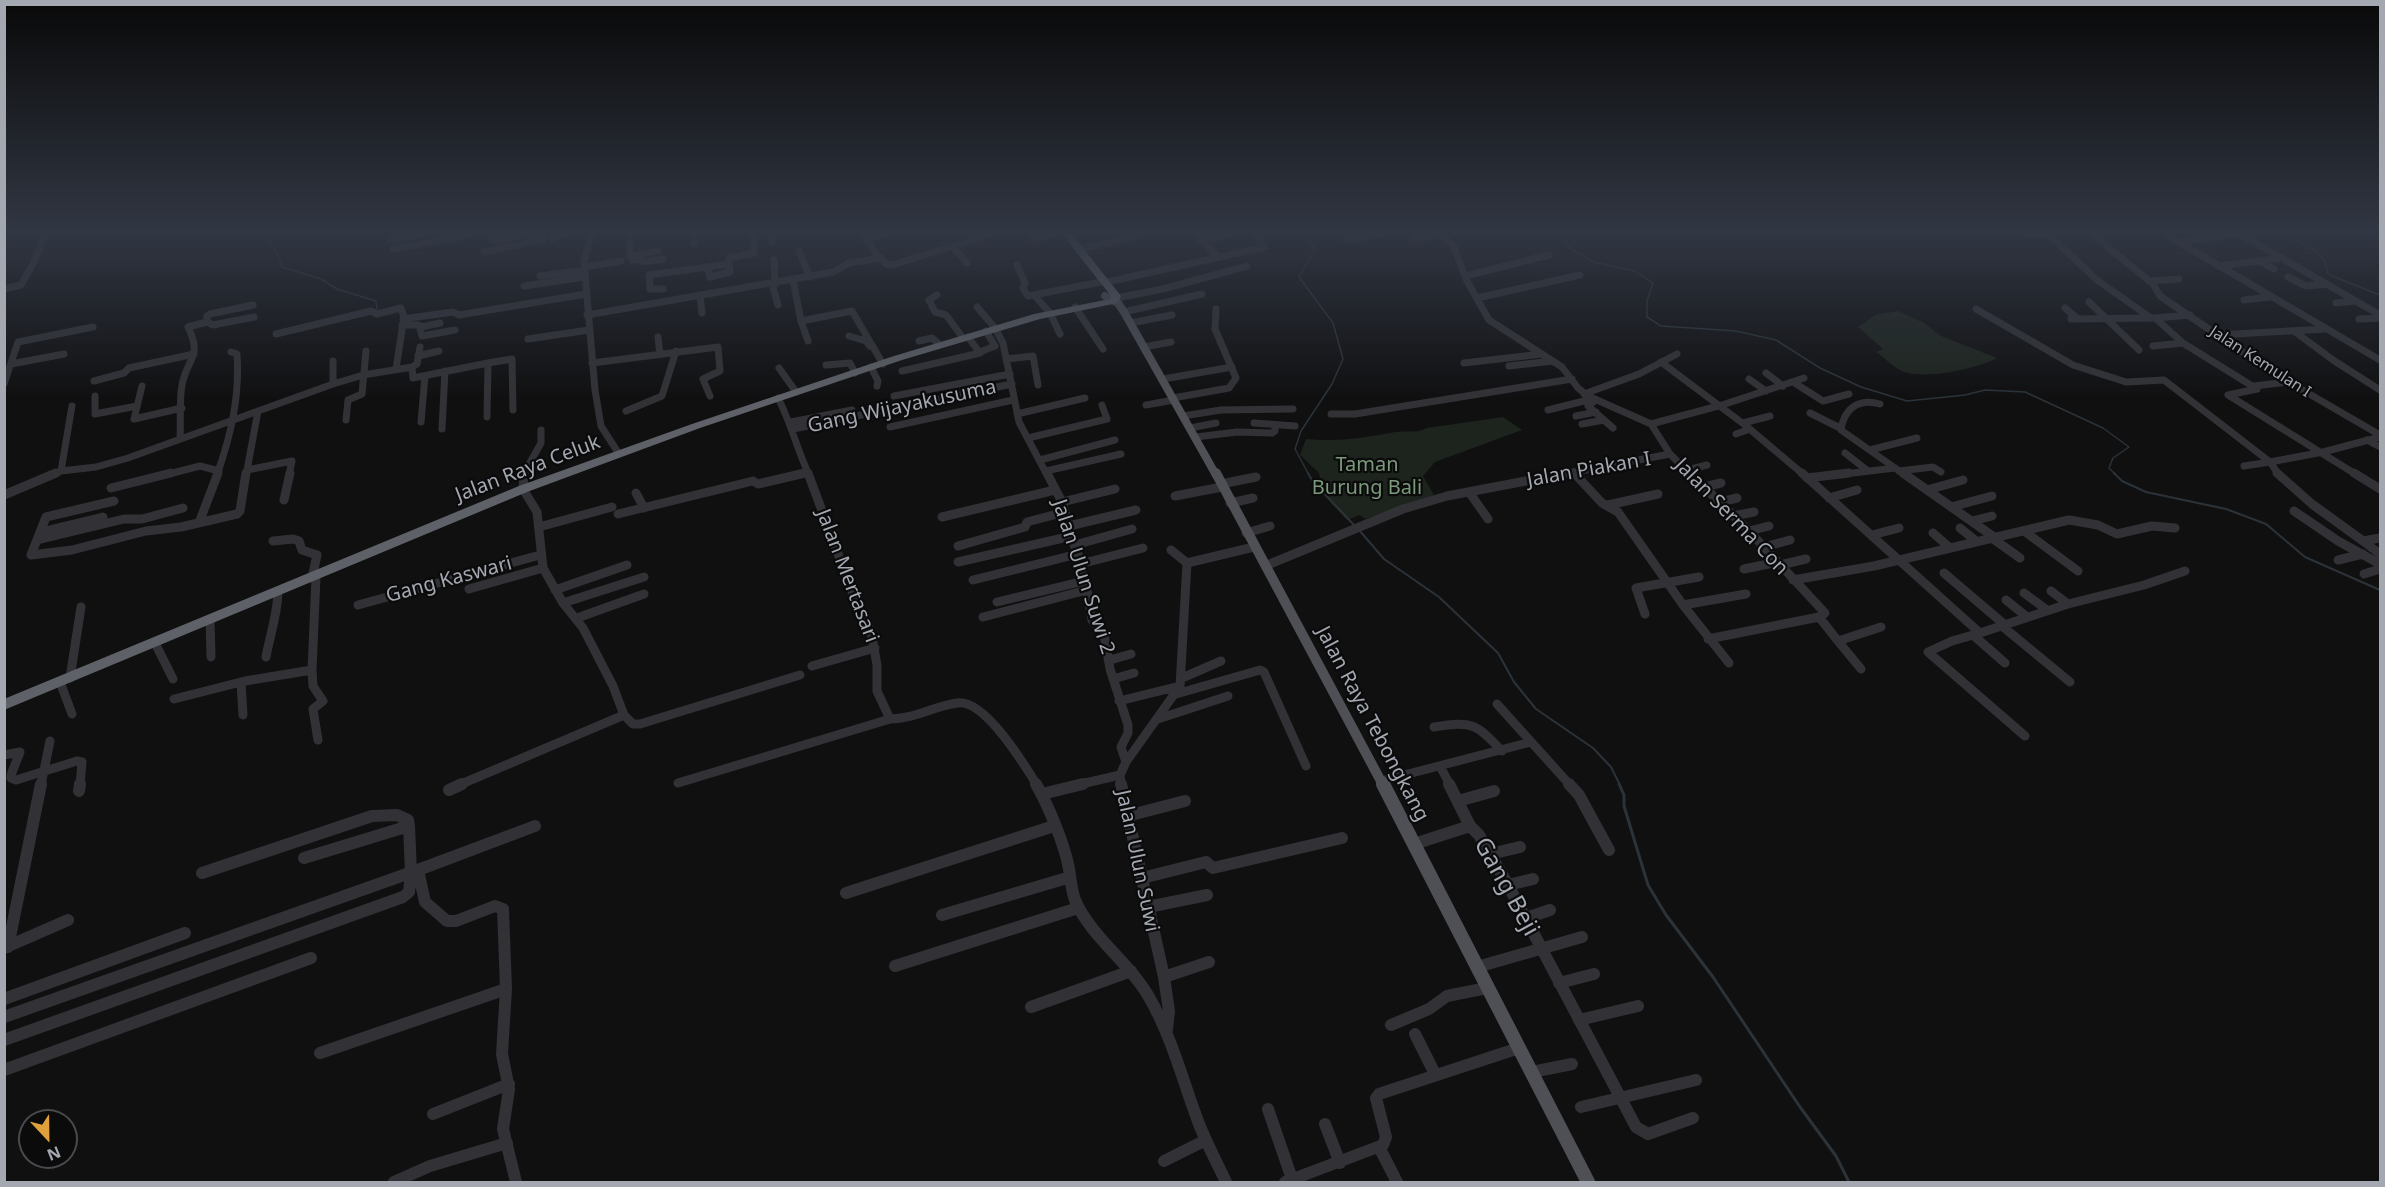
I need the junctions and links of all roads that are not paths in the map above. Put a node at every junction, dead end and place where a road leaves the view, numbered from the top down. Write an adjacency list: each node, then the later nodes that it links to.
1 (586, 289): 16 (street)
2 (663, 289): 25 (street)
3 (741, 289): 20 (street)
4 (775, 289): 30 (street)
5 (795, 289): 49 (street)
6 (1023, 289): 19 (street)
7 (1142, 289): 15 (street)
8 (1163, 289): 26 (street)
9 (1472, 289): 22 (street, Jalan Piakan I)
10 (1516, 289): 22 (street)
11 (2111, 289): 47 (street)
12 (2156, 289): 42 (street, Jalan Kemulan I)
13 (2257, 289): 21 (street)
14 (2336, 289): 24 (street)
15 (1109, 290): 19 (street); 33 (highway, Jalan Raya Celuk); 37 (main road, Jalan Raya Tebongkang)
16 (586, 294): 40 (street); 43 (street)
17 (1202, 294): 26 (street)
18 (937, 295): 65 (street)
19 (1034, 295): 39 (street)
20 (700, 296): 25 (street); 38 (street)
21 (2270, 297): 23 (street); 57 (street)
22 (1477, 298): 86 (street, Jalan Piakan I)
23 (2244, 300)
24 (2355, 301): 28 (street); 44 (street)
25 (665, 302): 40 (street)
26 (1172, 302): 37 (street)
27 (2089, 302): 46 (street)
28 (2336, 303)
29 (253, 305): 50 (street)
30 (778, 305)
31 (428, 306): 43 (street)
32 (977, 307): 56 (street)
33 (1077, 307): 39 (highway, Jalan Raya Celuk); 76 (street)
34 (2065, 308): 46 (street)
35 (1216, 309): 102 (street)
36 (1976, 309): 194 (street)
37 (1124, 312): 53 (main road, Jalan Raya Tebongkang)
38 (702, 313)
39 (1050, 313): 56 (highway, Jalan Raya Celuk); 62 (street)
40 (587, 315): 59 (street)
41 (1172, 315): 53 (street)
42 (2190, 315): 47 (street); 63 (street, Jalan Kemulan I)
43 (428, 316): 51 (street)
44 (2380, 316): 48 (street)
45 (254, 317): 50 (street)
46 (2107, 318): 47 (street); 77 (street)
47 (2153, 318): 71 (street)
48 (2359, 319)
49 (801, 321): 68 (street); 99 (street)
50 (207, 322): 84 (street)
51 (402, 322): 55 (street); 61 (street); 104 (street)
52 (440, 323): 55 (street)
53 (1131, 323): 75 (main road, Jalan Raya Tebongkang)
54 (93, 327): 97 (street)
55 (421, 327): 58 (street)
56 (991, 329): 65 (highway, Jalan Raya Celuk); 82 (street); 89 (street, Jalan Ulun Suwi 2)
57 (2322, 329): 60 (street); 90 (street)
58 (455, 330)
59 (589, 330): 67 (street); 94 (street)
60 (2295, 330): 63 (street); 127 (street)
61 (276, 334)
62 (1060, 334)
63 (2217, 334): 117 (street, Jalan Kemulan I)
64 (849, 336): 99 (street)
65 (966, 337): 82 (street); 99 (highway, Jalan Raya Celuk)
66 (658, 338): 85 (street)
67 (528, 339)
68 (808, 341)
69 (919, 341): 72 (street)
70 (1171, 342): 75 (street)
71 (2183, 343): 73 (street); 126 (street)
72 (939, 344)
73 (2153, 346)
74 (420, 347): 88 (street)
75 (1144, 347): 113 (main road, Jalan Raya Tebongkang)
76 (1103, 349)
77 (2139, 350)
78 (366, 351): 110 (street)
79 (439, 351): 88 (street)
80 (676, 351): 85 (street); 133 (street); 154 (street)
81 (231, 352): 164 (street)
82 (980, 352): 106 (street)
83 (64, 354): 97 (street)
84 (194, 354): 116 (street); 146 (street)
85 (660, 354): 94 (street)
86 (1542, 354): 92 (street, Jalan Piakan I); 95 (street)
87 (1677, 354): 96 (street)
88 (418, 356): 101 (street)
89 (1006, 359): 109 (street, Jalan Ulun Suwi 2); 122 (street)
90 (2380, 360)
91 (333, 361): 120 (street)
92 (1553, 362): 100 (street); 114 (street, Jalan Piakan I)
93 (488, 363): 105 (street); 150 (street); 161 (street)
94 (592, 363): 190 (street)
95 (1464, 363)
96 (1661, 363): 130 (street); 143 (street)
97 (11, 364): 119 (street)
98 (826, 365): 107 (street)
99 (878, 365): 107 (highway, Jalan Raya Celuk); 124 (street)
100 (1509, 366)
101 (412, 367): 104 (street); 111 (street)
102 (1232, 367): 113 (street); 139 (street)
103 (779, 368): 129 (street)
104 (396, 369): 110 (street)
105 (445, 371): 111 (street); 175 (street)
106 (902, 371)
107 (855, 373): 129 (highway, Jalan Raya Celuk)
108 (1766, 373): 125 (street)
109 (1010, 374): 121 (street, Jalan Ulun Suwi 2); 134 (street)
110 (363, 375): 120 (street); 162 (street)
111 (425, 376): 165 (street)
112 (1804, 378): 118 (street)
113 (1163, 379): 139 (main road, Jalan Raya Tebongkang)
114 (1572, 379): 130 (street, Jalan Piakan I); 158 (street)
115 (1749, 379): 128 (street)
116 (94, 381)
117 (2288, 381): 126 (street); 180 (street, Jalan Kemulan I)
118 (1793, 382): 125 (street); 131 (street)
119 (4, 384)
120 (333, 384): 153 (street)
121 (1012, 384): 138 (street, Jalan Ulun Suwi 2); 169 (street, Gang Wijayakusuma)
122 (1038, 385)
123 (142, 386): 145 (street)
124 (877, 386)
125 (1783, 386): 128 (street)
126 (2254, 386): 188 (street)
127 (2380, 390)
128 (1766, 391): 143 (street)
129 (796, 392): 135 (highway, Jalan Raya Celuk)
130 (1584, 394): 137 (street, Jalan Piakan I)
131 (1849, 394)
132 (95, 396): 145 (street)
133 (710, 396)
134 (894, 396)
135 (778, 398): 169 (street, Jalan Mertasari); 190 (highway, Jalan Raya Celuk)
136 (1085, 398): 157 (street)
137 (1594, 399): 152 (street); 155 (street); 168 (street, Jalan Piakan I)
138 (1013, 400): 157 (street, Jalan Ulun Suwi 2); 171 (street)
139 (1174, 401): 142 (street); 147 (street); 159 (main road, Jalan Raya Tebongkang)
140 (1880, 404): 174 (street)
141 (1102, 405): 182 (street)
142 (1146, 405)
143 (1722, 405): 167 (street); 168 (street)
144 (72, 406): 200 (street)
145 (136, 406): 146 (street)
146 (182, 408): 181 (street)
147 (1158, 408)
148 (1256, 409): 149 (street); 159 (street); 172 (street)
149 (1293, 409)
150 (513, 410)
151 (852, 410): 169 (street)
152 (1548, 410)
153 (258, 411): 164 (street); 197 (street)
154 (626, 411)
155 (1596, 412): 163 (street); 163 (street)
156 (1810, 413): 174 (street)
157 (1017, 414): 182 (street, Jalan Ulun Suwi 2)
158 (1331, 414)
159 (1183, 416): 178 (main road, Jalan Raya Tebongkang)
160 (1770, 416): 167 (street)
161 (487, 417)
162 (346, 420)
163 (1604, 420): 173 (street)
164 (232, 421): 181 (street); 201 (street)
165 (421, 422)
166 (1216, 423): 178 (street)
167 (1743, 423): 176 (street)
168 (1651, 424): 192 (street, Jalan Piakan I)
169 (792, 426): 206 (street, Jalan Mertasari)
170 (1295, 426): 172 (street)
171 (890, 427)
172 (1254, 428): 178 (street)
173 (1613, 428)
174 (1840, 428): 187 (street)
175 (442, 429)
176 (1750, 429): 179 (street); 208 (street)
177 (541, 430): 214 (street)
178 (1193, 433): 211 (main road, Jalan Raya Tebongkang)
179 (1736, 434)
180 (2380, 436): 185 (street)
181 (180, 437): 200 (street)
182 (1028, 438): 193 (street, Jalan Ulun Suwi 2)
183 (1917, 438): 187 (street)
184 (1115, 440): 193 (street)
185 (2367, 440): 186 (street); 188 (street)
186 (2380, 447)
187 (1870, 450): 199 (street)
188 (2323, 452): 194 (street); 216 (street)
189 (1845, 453): 203 (street)
190 (619, 454): 214 (highway, Jalan Raya Celuk)
191 (1121, 454): 202 (street)
192 (1670, 454): 198 (street, Jalan Serma Con); 204 (street, Jalan Piakan I)
193 (1040, 460): 202 (street, Jalan Ulun Suwi 2)
194 (2270, 462): 196 (street); 268 (street)
195 (1707, 465): 198 (street)
196 (2244, 466)
197 (247, 470): 229 (street); 247 (street)
198 (1687, 470): 213 (street, Jalan Serma Con)
199 (1897, 470): 203 (street); 205 (street); 219 (street)
200 (61, 471): 223 (street)
201 (219, 471): 212 (street); 247 (street)
202 (1046, 471): 217 (street, Jalan Ulun Suwi 2)
203 (1868, 471): 208 (street)
204 (1573, 472): 220 (street, Jalan Piakan I); 233 (street)
205 (1941, 472)
206 (806, 473): 237 (street); 331 (street, Jalan Mertasari)
207 (1256, 477): 211 (street)
208 (1807, 478): 228 (street)
209 (1963, 480): 219 (street)
210 (1721, 483): 213 (street)
211 (1221, 485): 224 (street); 232 (main road, Jalan Raya Tebongkang)
212 (111, 488)
213 (1704, 488): 231 (street, Jalan Serma Con)
214 (524, 489): 251 (street); 298 (highway, Jalan Raya Celuk)
215 (1115, 489): 234 (street)
216 (2380, 489)
217 (1055, 490): 234 (street, Jalan Ulun Suwi 2); 244 (street)
218 (1857, 490): 228 (street)
219 (1927, 490): 235 (street)
220 (1469, 492): 245 (street); 289 (street, Jalan Piakan I)
221 (636, 493): 237 (street)
222 (1658, 494): 233 (street)
223 (4, 495)
224 (1176, 496)
225 (1992, 496): 235 (street)
226 (1253, 498): 232 (street)
227 (1737, 498): 231 (street)
228 (1829, 498): 260 (street)
229 (284, 500)
230 (114, 501): 261 (street)
231 (1720, 502): 241 (street, Jalan Serma Con)
232 (1230, 503): 258 (main road, Jalan Raya Tebongkang)
233 (1608, 506): 302 (street)
234 (1064, 507): 248 (street, Jalan Ulun Suwi 2); 269 (street)
235 (1952, 507): 246 (street)
236 (183, 508): 261 (street)
237 (644, 508): 251 (street)
238 (1136, 510): 248 (street)
239 (2294, 511): 276 (street)
240 (1754, 512): 241 (street)
241 (1733, 516): 256 (street, Jalan Serma Con)
242 (1992, 516): 246 (street)
243 (103, 517): 261 (street)
244 (942, 517)
245 (1488, 519)
246 (1972, 521): 263 (street)
247 (199, 523): 261 (street)
248 (1069, 526): 262 (street, Jalan Ulun Suwi 2)
249 (1270, 526): 258 (street)
250 (1769, 526): 256 (street)
251 (539, 527): 278 (street)
252 (1899, 528): 260 (street)
253 (1960, 528): 267 (street)
254 (2175, 528): 257 (street)
255 (1132, 529): 274 (street)
256 (1749, 531): 271 (street, Jalan Serma Con)
257 (2024, 531): 263 (street); 293 (street)
258 (1246, 532): 270 (main road, Jalan Raya Tebongkang)
259 (1933, 533): 273 (street)
260 (1872, 535): 281 (street)
261 (39, 536)
262 (1072, 536): 274 (street, Jalan Ulun Suwi 2); 283 (street)
263 (1993, 537): 267 (street); 279 (street)
264 (2380, 538): 268 (street)
265 (1790, 540): 271 (street)
266 (273, 541): 298 (street)
267 (1976, 541): 273 (street)
268 (2363, 541): 277 (street)
269 (958, 546)
270 (1254, 547): 284 (street); 289 (main road, Jalan Raya Tebongkang)
271 (1764, 547): 285 (street, Jalan Serma Con)
272 (1143, 548): 286 (street)
273 (1950, 548): 281 (street)
274 (1076, 549): 286 (street, Jalan Ulun Suwi 2); 300 (street)
275 (1171, 550): 284 (street)
276 (2363, 554): 282 (street); 287 (street)
277 (2380, 554)
278 (540, 555): 290 (street); 315 (street, Gang Kaswari)
279 (2020, 558)
280 (1806, 559): 285 (street)
281 (1900, 560): 301 (street); 327 (street)
282 (2338, 560)
283 (958, 562)
284 (1187, 563): 349 (street)
285 (1779, 563): 291 (street); 301 (street, Jalan Serma Con)
286 (1080, 564): 303 (street, Jalan Ulun Suwi 2)
287 (2380, 564)
288 (627, 565): 305 (street)
289 (1265, 566): 372 (main road, Jalan Raya Tebongkang)
290 (543, 568): 304 (street); 305 (street)
291 (1744, 568)
292 (2380, 569): 296 (street)
293 (2078, 571)
294 (2185, 571): 314 (street)
295 (1944, 573): 325 (street)
296 (2364, 574)
297 (644, 576): 313 (street)
298 (314, 577): 307 (highway, Jalan Raya Celuk); 341 (street)
299 (1699, 577): 302 (street)
300 (973, 579)
301 (1793, 580): 322 (street, Jalan Serma Con)
302 (1667, 582): 316 (street); 319 (street)
303 (1086, 585): 312 (street); 321 (street); 335 (street, Jalan Ulun Suwi 2)
304 (469, 589)
305 (555, 590): 313 (street)
306 (2051, 591): 314 (street)
307 (278, 592): 324 (highway, Jalan Raya Celuk); 334 (street)
308 (2024, 593): 318 (street)
309 (644, 594): 323 (street)
310 (1746, 594): 316 (street)
311 (2006, 600): 320 (street)
312 (998, 602)
313 (563, 603): 323 (street)
314 (2068, 603): 318 (street)
315 (358, 605)
316 (1683, 605): 328 (street)
317 (81, 607): 346 (street)
318 (2047, 610): 320 (street)
319 (1645, 614)
320 (2028, 616): 325 (street)
321 (983, 617)
322 (1819, 617): 328 (street); 329 (street)
323 (577, 618): 356 (street)
324 (210, 620): 330 (highway, Jalan Raya Celuk); 333 (street)
325 (2003, 625): 327 (street); 348 (street)
326 (1881, 627): 329 (street)
327 (1976, 634): 338 (street); 361 (street)
328 (1708, 639): 337 (street)
329 (1838, 641): 340 (street)
330 (155, 643): 344 (street); 346 (highway, Jalan Raya Celuk)
331 (875, 648): 339 (street); 358 (street, Jalan Mertasari)
332 (1131, 654): 335 (street)
333 (211, 657)
334 (266, 657)
335 (1110, 660): 345 (street, Jalan Ulun Suwi 2)
336 (1221, 661): 349 (street)
337 (1729, 663)
338 (2005, 663)
339 (812, 666)
340 (1861, 669)
341 (312, 670): 347 (street); 362 (street)
342 (1134, 673): 345 (street)
343 (800, 675): 356 (street)
344 (174, 679)
345 (1113, 679): 352 (street, Jalan Ulun Suwi 2)
346 (65, 680): 354 (highway, Jalan Raya Celuk); 355 (street)
347 (241, 682): 351 (street); 357 (street)
348 (2070, 682)
349 (1179, 686): 352 (street); 359 (street, Jalan Ulun Suwi); 368 (street)
350 (1228, 696): 359 (street)
351 (174, 699)
352 (1119, 701): 367 (street, Jalan Ulun Suwi 2)
353 (1497, 704): 364 (street)
354 (4, 705)
355 (72, 714)
356 (624, 715): 374 (street)
357 (243, 716)
358 (890, 719): 373 (street); 377 (street)
359 (1158, 719): 367 (street, Jalan Ulun Suwi)
360 (1434, 727): 365 (street)
361 (2025, 736)
362 (318, 740)
363 (50, 741): 370 (street)
364 (1531, 742): 365 (street); 388 (street)
365 (1502, 751): 369 (street)
366 (4, 755): 370 (street)
367 (1126, 762): 371 (street, Jalan Ulun Suwi)
368 (1306, 766)
369 (1440, 766): 372 (street); 379 (street, Gang Beji)
370 (43, 772): 375 (street); 407 (street)
371 (1120, 775): 377 (street); 380 (street, Jalan Ulun Suwi)
372 (1381, 780): 386 (main road, Jalan Raya Tebongkang)
373 (678, 783)
374 (449, 790)
375 (79, 791)
376 (1494, 791): 379 (street)
377 (1042, 794): 383 (street)
378 (1185, 801): 380 (street)
379 (1458, 801): 384 (street, Gang Beji)
380 (1127, 816): 394 (street, Jalan Ulun Suwi)
381 (409, 826): 390 (street); 391 (street); 392 (street)
382 (534, 826): 391 (street)
383 (1054, 826): 393 (street); 397 (street)
384 (1470, 826): 386 (street, Gang Beji); 389 (street, Gang Beji)
385 (1342, 838): 394 (street)
386 (1413, 844): 412 (main road, Jalan Raya Tebongkang)
387 (1520, 847): 389 (street)
388 (1609, 850)
389 (1490, 854): 396 (street, Gang Beji)
390 (304, 858)
391 (415, 872): 418 (street); 422 (street); 427 (street)
392 (202, 873)
393 (1067, 878): 400 (street); 402 (street)
394 (1142, 878): 399 (street, Jalan Ulun Suwi)
395 (1533, 879): 396 (street)
396 (1508, 885): 403 (street, Gang Beji)
397 (846, 893)
398 (1207, 895): 399 (street)
399 (1148, 907): 415 (street, Jalan Ulun Suwi)
400 (1078, 908): 411 (street); 413 (street)
401 (1550, 910): 403 (street)
402 (942, 915)
403 (1526, 918): 408 (street, Gang Beji)
404 (68, 920): 407 (street)
405 (185, 933): 419 (street)
406 (1582, 937): 408 (street)
407 (6, 947)
408 (1540, 949): 412 (street); 416 (street, Gang Beji)
409 (311, 958): 431 (street)
410 (1209, 962): 415 (street)
411 (895, 966)
412 (1477, 967): 417 (main road, Jalan Raya Tebongkang)
413 (1131, 971): 421 (street); 425 (street)
414 (1594, 974): 416 (street)
415 (1164, 977): 425 (street, Jalan Ulun Suwi)
416 (1558, 983): 423 (street, Gang Beji)
417 (1488, 988): 424 (street); 428 (main road, Jalan Raya Tebongkang)
418 (506, 989): 429 (street); 435 (street)
419 (4, 999)
420 (1638, 1006): 423 (street)
421 (1031, 1007)
422 (4, 1017)
423 (1579, 1020): 436 (street, Gang Beji)
424 (1391, 1025)
425 (1167, 1030): 442 (street)
426 (1415, 1034): 433 (street)
427 (4, 1040)
428 (1519, 1048): 432 (main road, Jalan Raya Tebongkang); 433 (street)
429 (320, 1053)
430 (1572, 1064): 432 (street)
431 (4, 1070)
432 (1532, 1072): 452 (main road, Jalan Raya Tebongkang)
433 (1434, 1074): 444 (street)
434 (1696, 1080): 436 (street)
435 (509, 1084): 439 (street); 443 (street)
436 (1621, 1099): 437 (street); 440 (street, Gang Beji)
437 (1581, 1107)
438 (1268, 1109): 447 (street)
439 (433, 1114)
440 (1693, 1118)
441 (1325, 1124): 446 (street)
442 (1206, 1140): 445 (street); 450 (street)
443 (507, 1143): 448 (street); 449 (street)
444 (1379, 1147): 446 (street); 451 (street)
445 (1164, 1161)
446 (1340, 1163): 447 (street)
447 (1288, 1181)
448 (394, 1182)
449 (516, 1182)
450 (1226, 1182)
451 (1397, 1182)
452 (1588, 1182)

